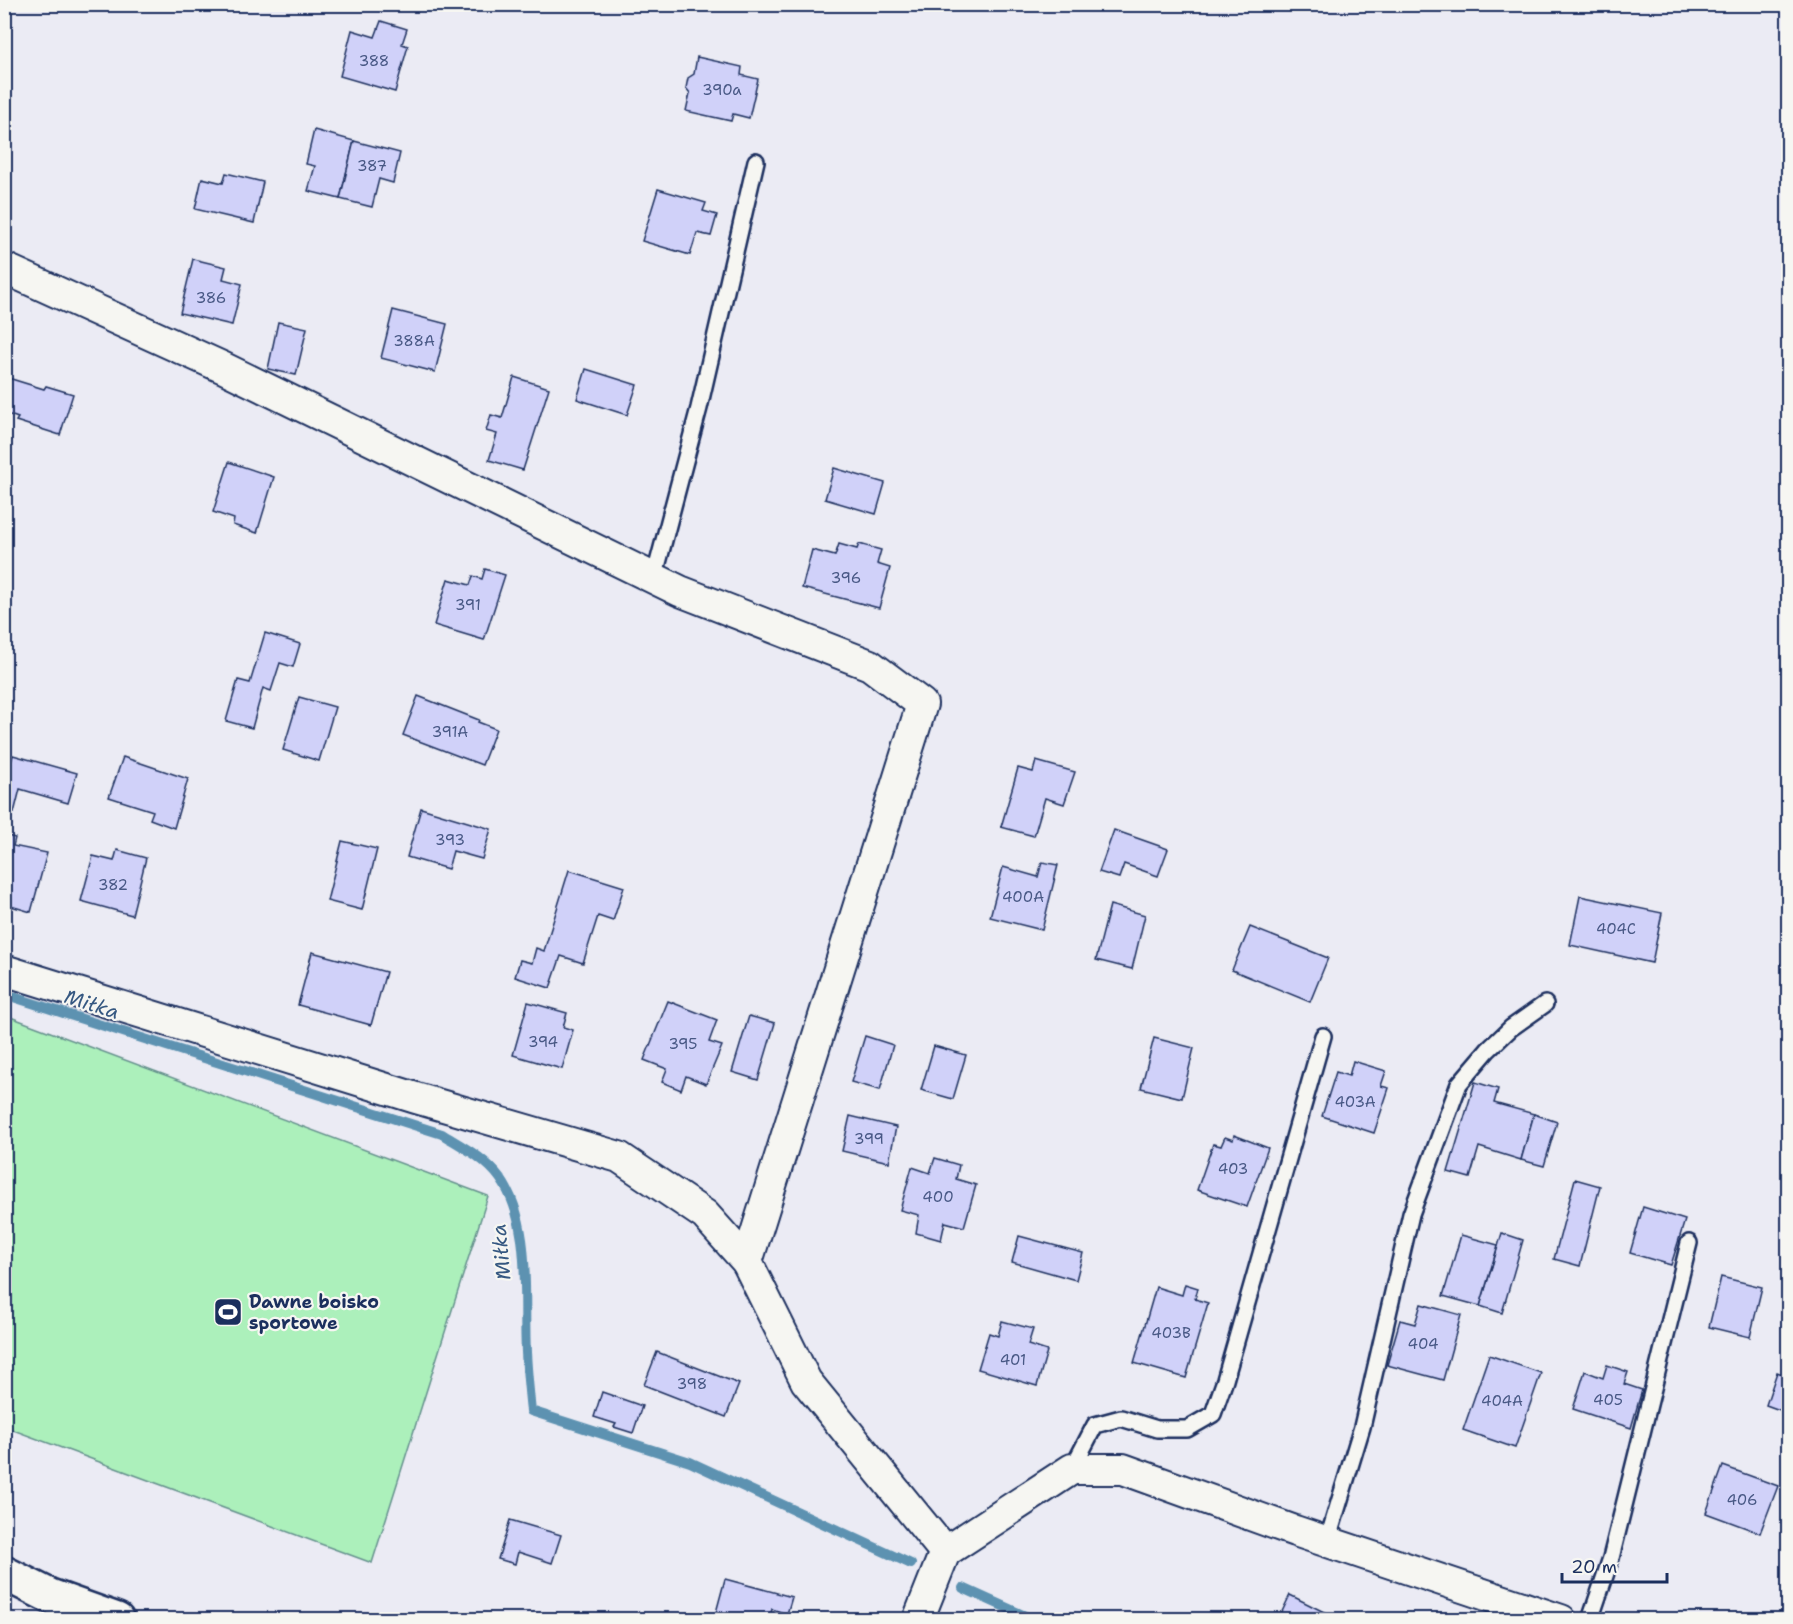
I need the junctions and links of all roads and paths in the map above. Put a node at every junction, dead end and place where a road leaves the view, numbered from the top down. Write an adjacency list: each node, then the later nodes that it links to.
1 (756, 161): 3 (lane)
2 (4, 268): 3 (street)
3 (654, 578): 8 (street)
4 (4, 970): 8 (street)
5 (1545, 1004): 10 (lane)
6 (1323, 1036): 9 (lane)
7 (1689, 1243): 16 (lane)
8 (747, 1262): 11 (street)
9 (1072, 1469): 10 (street); 11 (street)
10 (1327, 1542): 15 (street)
11 (945, 1552): 14 (street)
12 (4, 1573): 13 (street)
13 (117, 1620)
14 (918, 1620)
15 (1561, 1620)
16 (1590, 1620)

